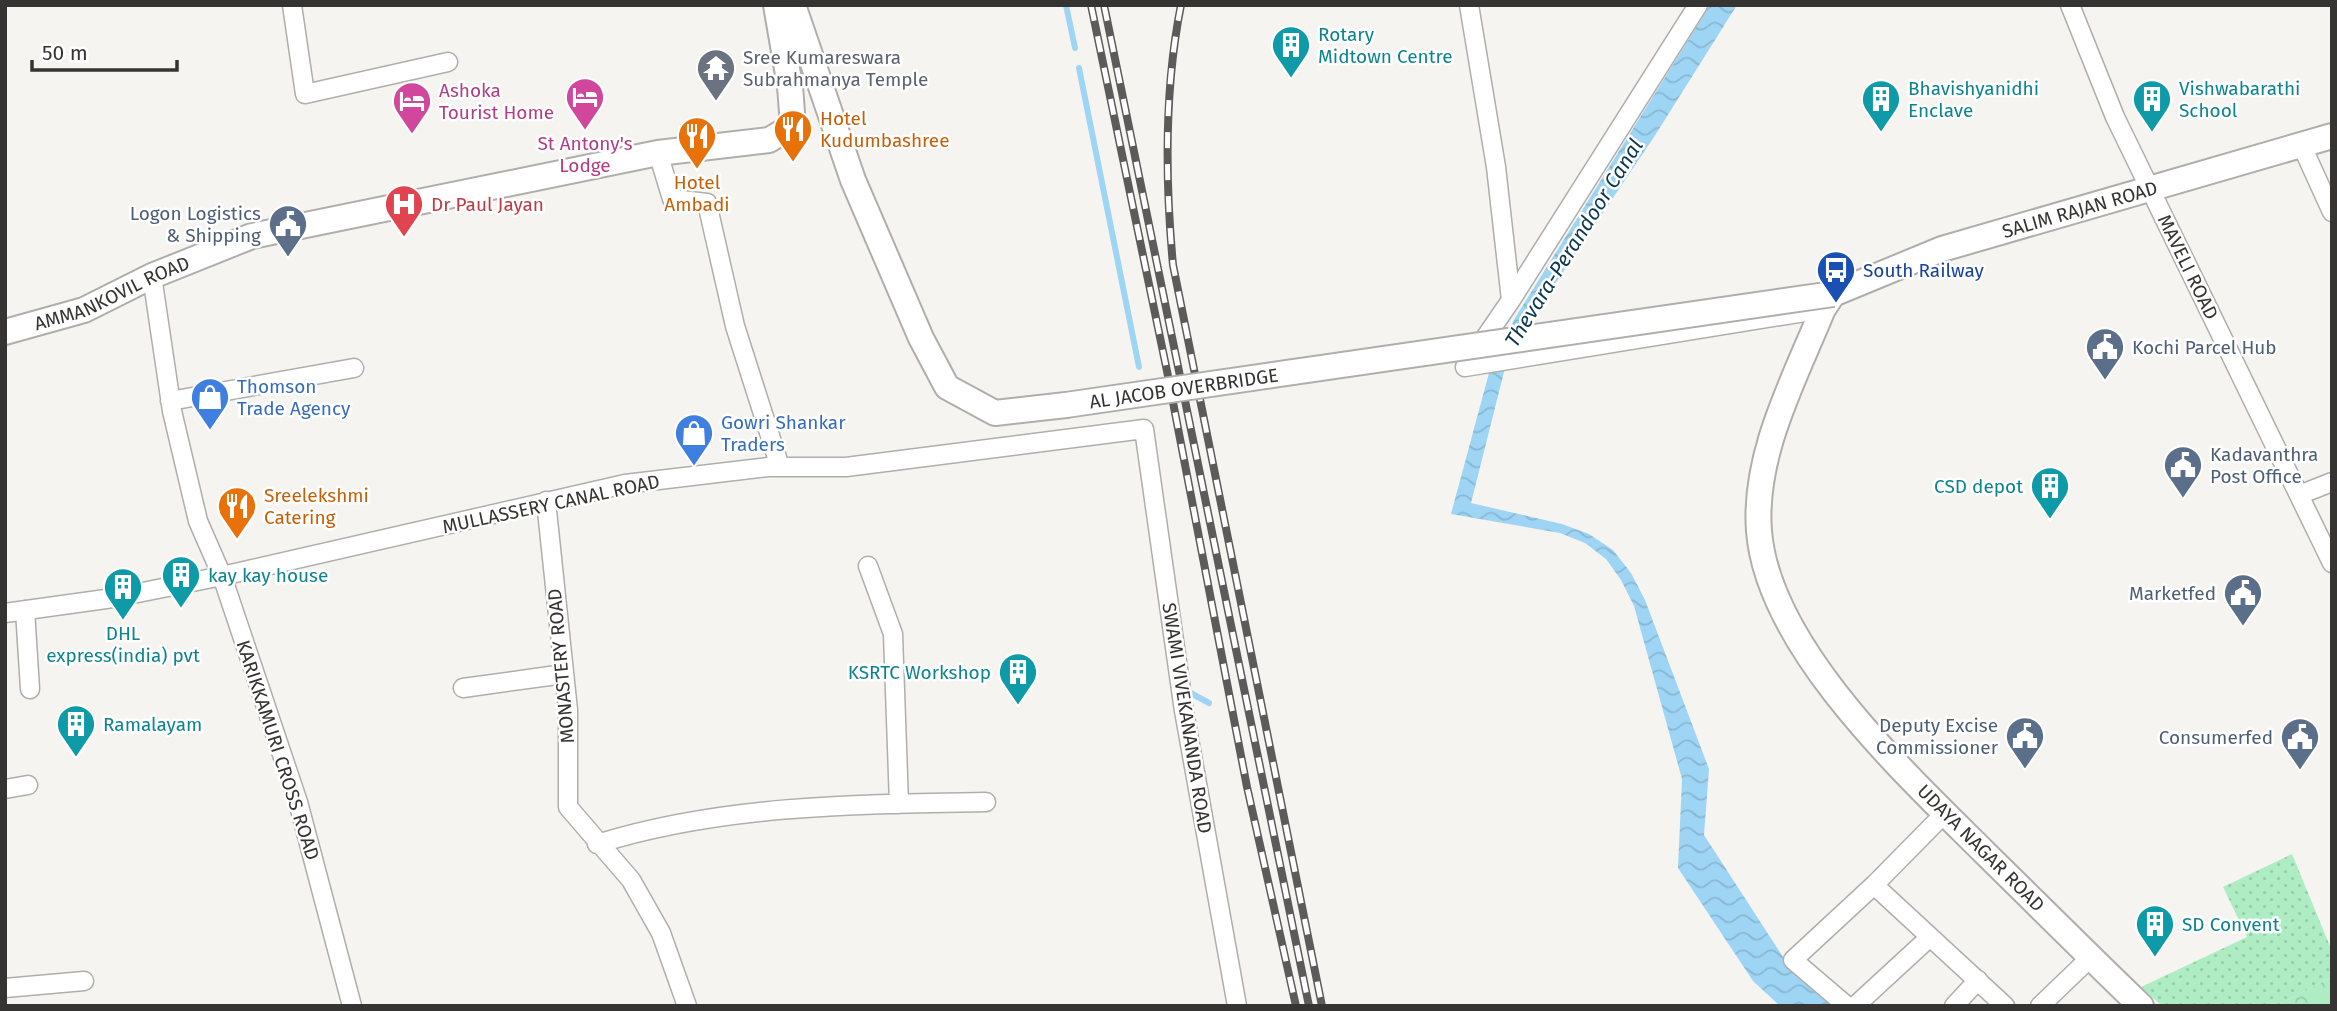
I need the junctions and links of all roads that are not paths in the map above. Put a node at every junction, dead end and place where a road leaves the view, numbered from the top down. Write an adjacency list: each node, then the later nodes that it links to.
1 (292, 5): 7 (street)
2 (776, 5): 10 (main road, AMMANKOVIL ROAD)
3 (793, 5): 15 (main road, AL JACOB OVERBRIDGE, bridge)
4 (1469, 5): 14 (street)
5 (1699, 5): 14 (street)
6 (2070, 5): 11 (street, MAVELI ROAD)
7 (449, 62)
8 (2332, 136): 9 (main road, SALIM RAJAN ROAD)
9 (2301, 144): 11 (main road, SALIM RAJAN ROAD); 12 (street)
10 (658, 153): 13 (main road, AMMANKOVIL ROAD); 20 (street)
11 (2150, 188): 15 (main road, SALIM RAJAN ROAD); 22 (street, MAVELI ROAD)
12 (2332, 212)
13 (152, 276): 16 (main road, AMMANKOVIL ROAD); 18 (street, KARIKKAMURI CROSS ROAD)
14 (1511, 300): 15 (street)
15 (1828, 301): 36 (main road, UDAYA NAGAR ROAD)
16 (5, 332)
17 (354, 368): 18 (street)
18 (170, 401): 26 (street, KARIKKAMURI CROSS ROAD)
19 (1144, 429): 20 (street, MULLASSERY CANAL ROAD); 46 (street, SWAMI VIVEKANANDA ROAD)
20 (780, 467): 23 (street, MULLASSERY CANAL ROAD)
21 (2332, 482): 22 (street)
22 (2300, 495): 24 (street, MAVELI ROAD)
23 (546, 501): 26 (street, MULLASSERY CANAL ROAD); 29 (street, MONASTERY ROAD)
24 (2332, 563)
25 (868, 566): 35 (street)
26 (222, 576): 27 (street, MULLASSERY CANAL ROAD); 44 (street, KARIKKAMURI CROSS ROAD)
27 (25, 610): 28 (street, MULLASSERY CANAL ROAD); 30 (street)
28 (5, 613)
29 (564, 674): 31 (street); 37 (street, MONASTERY ROAD)
30 (30, 688)
31 (463, 688)
32 (28, 785): 33 (street)
33 (5, 789)
34 (986, 802): 35 (street)
35 (899, 804): 37 (street)
36 (1945, 813): 38 (street); 40 (main road, UDAYA NAGAR ROAD)
37 (597, 844): 45 (street, MONASTERY ROAD)
38 (1874, 886): 39 (street); 47 (street)
39 (1930, 937): 41 (street); 48 (street)
40 (2091, 957): 51 (street); 52 (main road, UDAYA NAGAR ROAD)
41 (1978, 980): 49 (street); 50 (street)
42 (85, 981): 43 (street)
43 (5, 988)
44 (352, 1006)
45 (687, 1006)
46 (1237, 1006)
47 (1847, 1006)
48 (1855, 1006)
49 (1954, 1006)
50 (2005, 1006)
51 (2040, 1006)
52 (2141, 1006)

